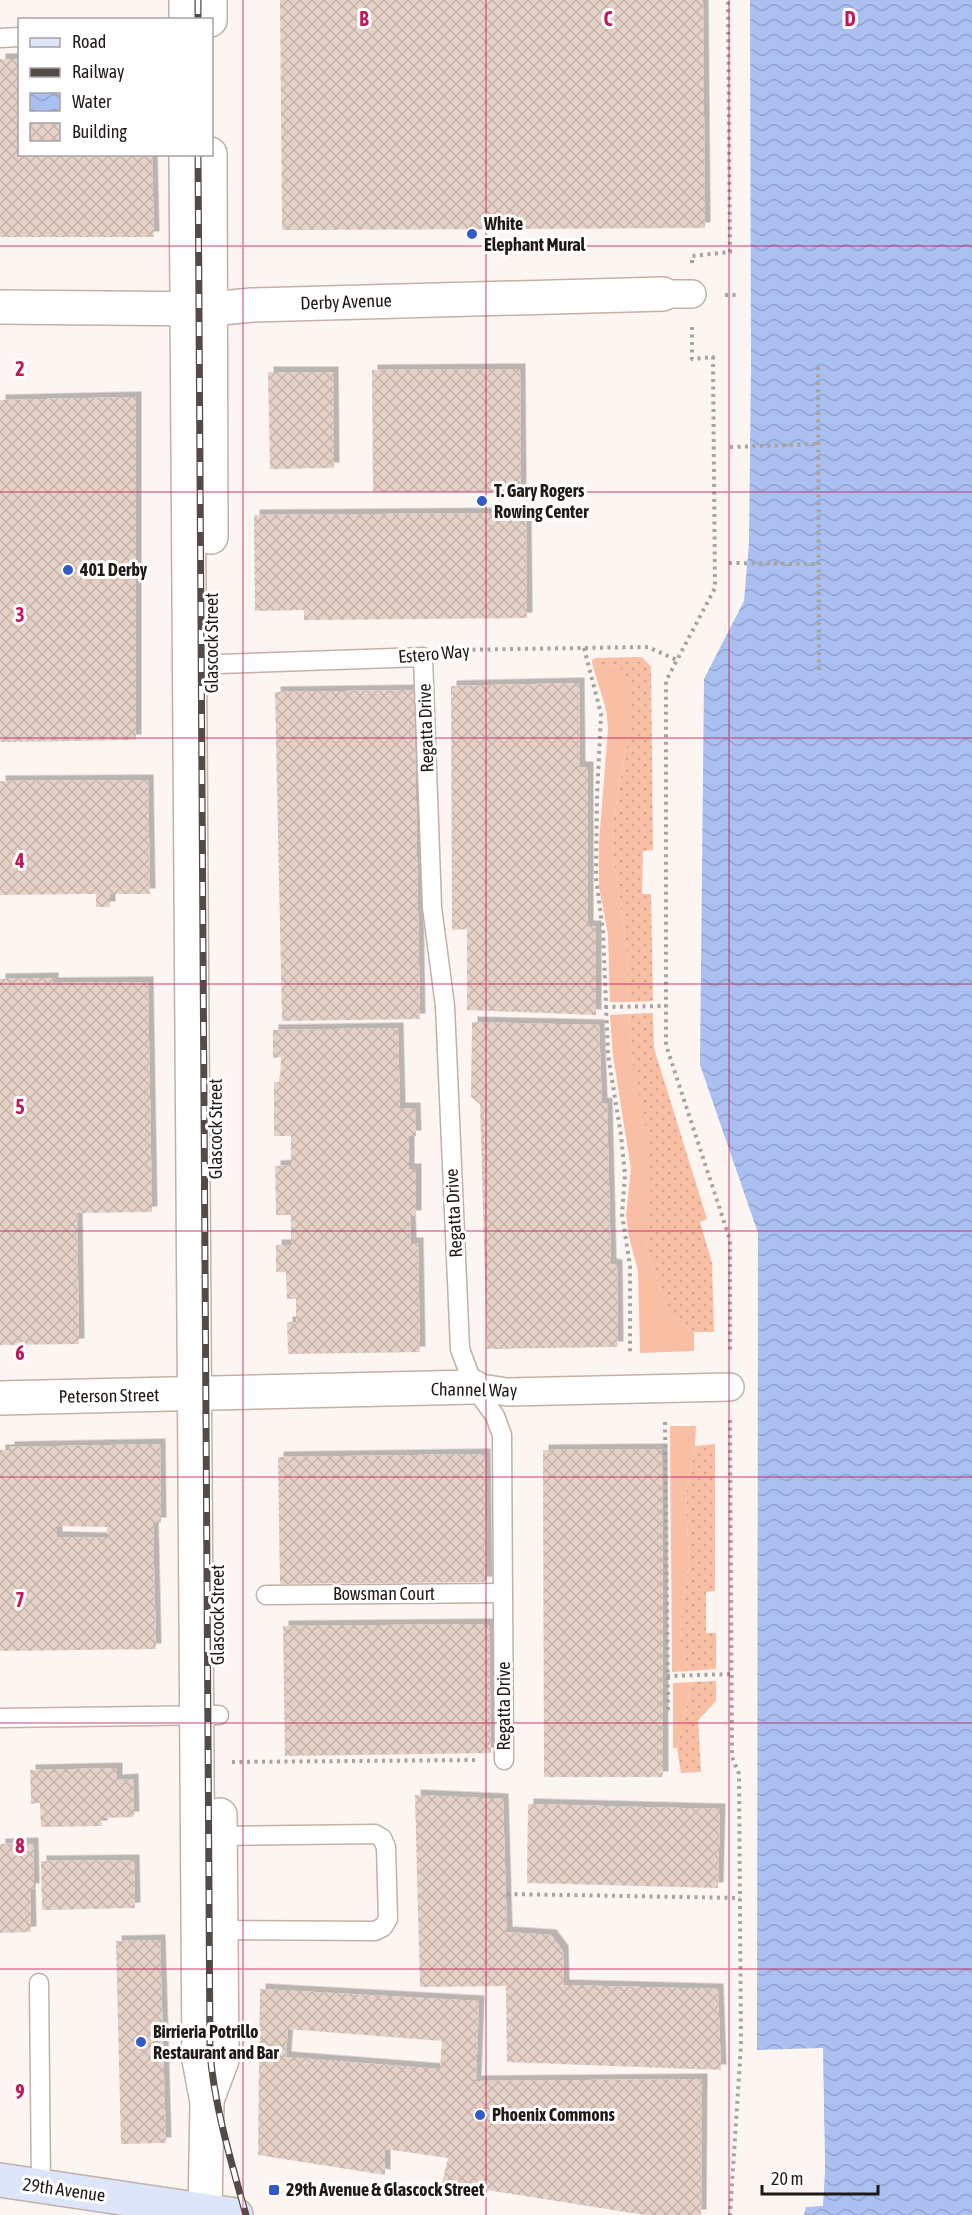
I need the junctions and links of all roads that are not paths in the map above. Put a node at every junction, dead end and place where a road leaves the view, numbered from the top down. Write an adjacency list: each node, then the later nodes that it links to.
1 (186, 0): 3 (street)
2 (210, 0): 4 (street)
3 (186, 18)
4 (210, 18)
5 (18, 37): 6 (lane)
6 (0, 38)
7 (186, 156): 11 (street, Glascock Street)
8 (210, 156): 11 (street, Glascock Street)
9 (677, 294): 11 (street, Derby Avenue)
10 (0, 307): 11 (street, Derby Avenue)
11 (199, 309): 13 (street, Glascock Street)
12 (423, 657): 13 (lane, Estero Way); 15 (lane, Regatta Drive)
13 (200, 664): 16 (street, Glascock Street)
14 (730, 1387): 15 (street, Channel Way)
15 (474, 1388): 16 (street, Channel Way); 18 (lane, Regatta Drive)
16 (207, 1394): 17 (street, Peterson Street); 20 (street, Glascock Street)
17 (0, 1398)
18 (503, 1593): 19 (lane, Bowsman Court); 22 (lane, Regatta Drive)
19 (266, 1595)
20 (208, 1715): 21 (lane); 23 (street, Glascock Street); 23 (street, Glascock Street)
21 (0, 1718)
22 (504, 1760)
23 (209, 1835): 24 (street, Glascock Street); 24 (lane)
24 (210, 1930): 28 (street, Glascock Street)
25 (39, 1983): 26 (lane)
26 (13, 2183): 27 (main road, 29th Avenue)
27 (146, 2209): 28 (main road, 29th Avenue)
28 (220, 2213)

